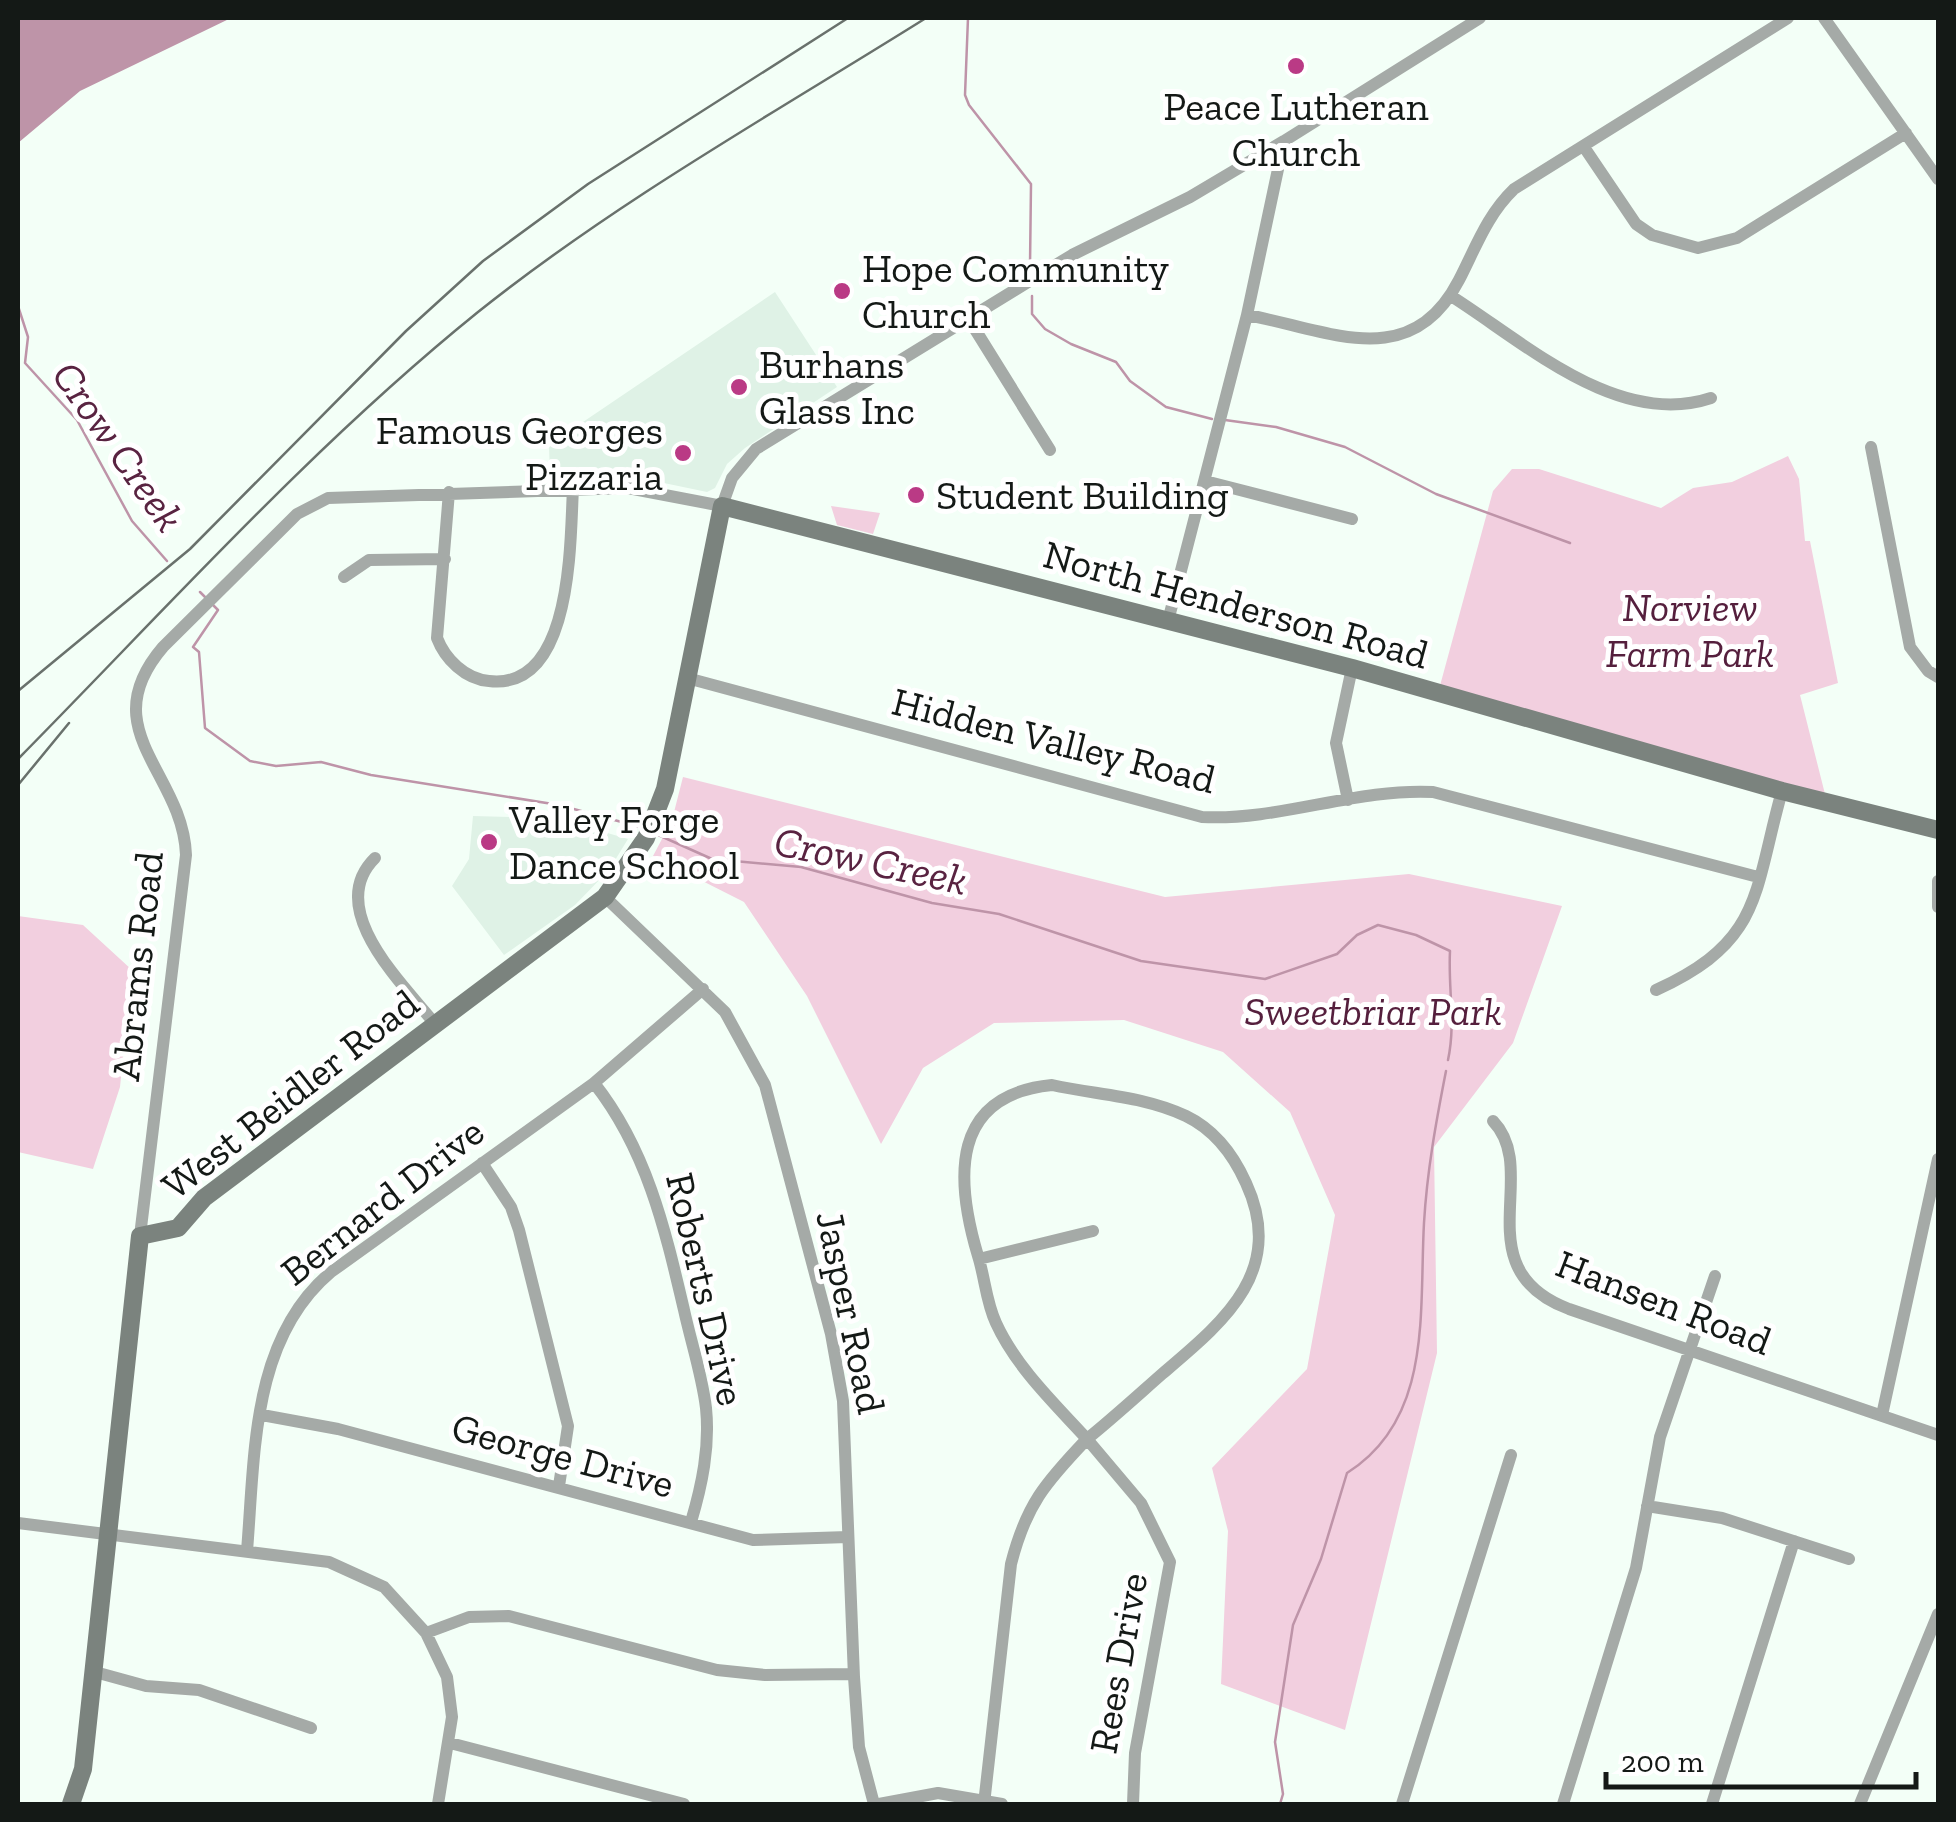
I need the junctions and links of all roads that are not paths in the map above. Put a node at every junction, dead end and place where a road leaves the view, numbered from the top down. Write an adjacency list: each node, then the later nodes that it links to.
1 (1480, 18): 5 (street)
2 (1788, 18): 6 (street)
3 (1824, 18): 4 (street)
4 (1906, 133): 6 (street); 7 (street)
5 (1284, 141): 9 (street); 10 (street)
6 (1584, 147): 8 (street)
7 (1938, 179)
8 (1451, 296): 9 (street); 11 (street)
9 (1247, 315): 14 (street)
10 (968, 318): 13 (street); 17 (street)
11 (1711, 398)
12 (1871, 447): 23 (street)
13 (1050, 450)
14 (1205, 481): 18 (street); 21 (street)
15 (573, 488): 16 (street, North Henderson Road); 17 (street, North Henderson Road); 19 (street)
16 (450, 492): 19 (street); 41 (street, Abrams Road)
17 (722, 506): 21 (street, North Henderson Road); 24 (street, West Beidler Road)
18 (1352, 519)
19 (445, 558): 20 (street)
20 (344, 577)
21 (1168, 621): 22 (street, North Henderson Road)
22 (1352, 668): 25 (street, North Henderson Road); 26 (street)
23 (1938, 677)
24 (687, 678): 26 (street, Hidden Valley Road); 31 (street, West Beidler Road)
25 (1782, 791): 27 (street, North Henderson Road); 29 (street)
26 (1348, 800): 29 (street, Hidden Valley Road)
27 (1938, 830)
28 (375, 858): 35 (street)
29 (1758, 877): 34 (street)
30 (1938, 881): 32 (street)
31 (605, 897): 33 (street, Jasper Road); 35 (street, West Beidler Road)
32 (1938, 907)
33 (704, 989): 36 (street, Bernard Drive); 55 (street, Jasper Road)
34 (1656, 990)
35 (435, 1024): 41 (street, West Beidler Road)
36 (594, 1083): 39 (street, Bernard Drive); 52 (street, Roberts Drive)
37 (1494, 1121): 44 (street, Hansen Road)
38 (1938, 1159): 46 (street)
39 (482, 1162): 45 (street, Bernard Drive); 50 (street)
40 (1093, 1231): 42 (street)
41 (140, 1236): 54 (street, West Beidler Road)
42 (980, 1258): 48 (street); 48 (street)
43 (1716, 1276): 44 (street)
44 (1690, 1350): 46 (street, Hansen Road); 51 (street)
45 (262, 1415): 50 (street, George Drive); 57 (street, Bernard Drive)
46 (1882, 1416): 47 (street, Hansen Road)
47 (1938, 1435)
48 (1087, 1439): 65 (street); 71 (street, Rees Drive)
49 (1511, 1456): 72 (street)
50 (558, 1486): 52 (street, George Drive)
51 (1647, 1506): 56 (street); 73 (street)
52 (691, 1522): 55 (street, George Drive)
53 (18, 1523): 54 (street)
54 (112, 1533): 57 (street); 61 (street, West Beidler Road)
55 (848, 1537): 62 (street, Jasper Road)
56 (1794, 1540): 58 (street); 74 (street)
57 (247, 1551): 60 (street)
58 (1849, 1560)
59 (1938, 1614): 75 (street)
60 (426, 1633): 62 (street); 64 (street)
61 (94, 1672): 63 (street); 66 (street, West Beidler Road)
62 (854, 1674): 69 (street, Jasper Road)
63 (311, 1728)
64 (450, 1743): 67 (street); 68 (street)
65 (984, 1803): 69 (street); 70 (street)
66 (71, 1804)
67 (438, 1804)
68 (684, 1804)
69 (877, 1804)
70 (1002, 1804)
71 (1133, 1804)
72 (1402, 1804)
73 (1563, 1804)
74 (1712, 1804)
75 (1860, 1804)

